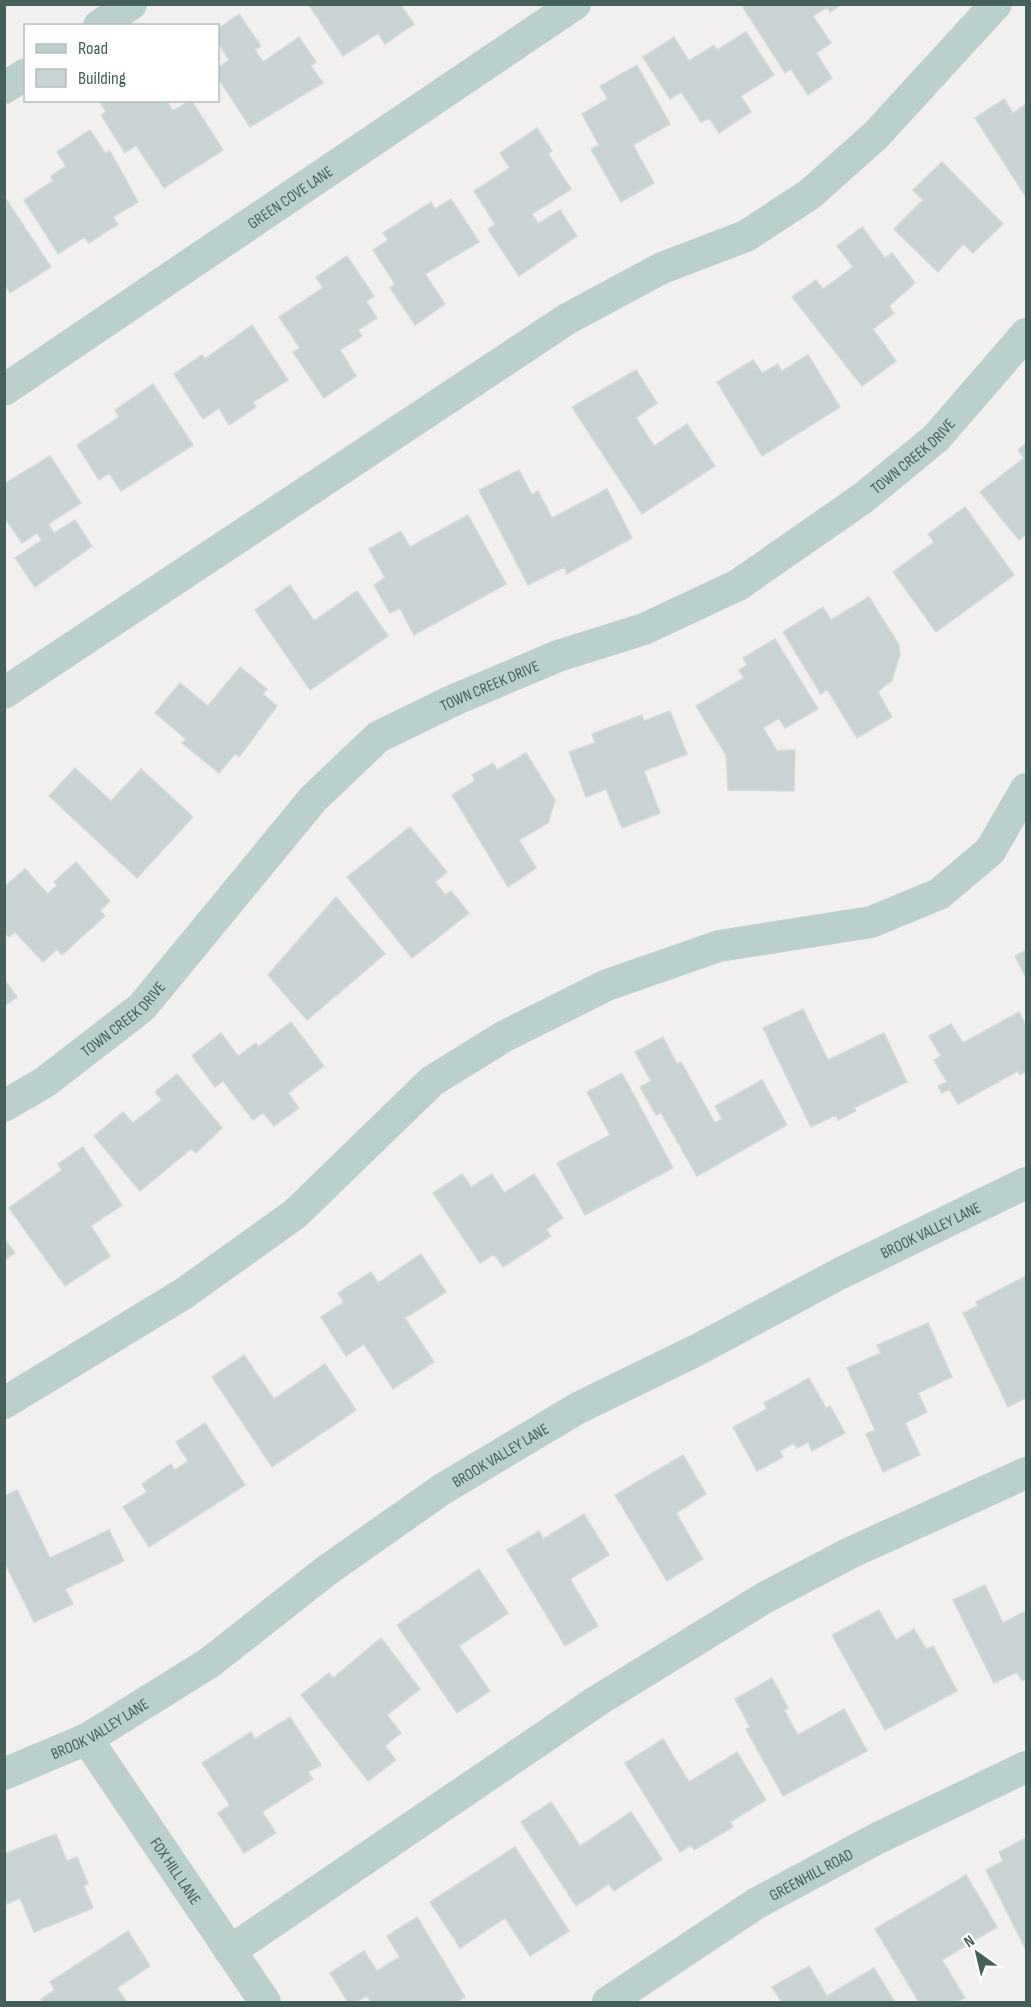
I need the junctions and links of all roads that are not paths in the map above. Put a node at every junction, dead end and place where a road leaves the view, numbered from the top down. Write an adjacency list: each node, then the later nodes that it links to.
1 (131, 4): 4 (street)
2 (575, 4): 8 (street, GREEN COVE LANE)
3 (996, 4): 9 (street)
4 (102, 24)
5 (24, 75): 6 (street)
6 (4, 88)
7 (1026, 334): 11 (street, TOWN CREEK DRIVE)
8 (4, 390)
9 (4, 693)
10 (1026, 789): 13 (street)
11 (4, 1106)
12 (1026, 1183): 15 (street, BROOK VALLEY LANE)
13 (4, 1403)
14 (1026, 1473): 18 (street)
15 (87, 1739): 17 (street, BROOK VALLEY LANE); 18 (street, FOX HILL LANE)
16 (1026, 1767): 20 (street, GREENHILL ROAD)
17 (4, 1774)
18 (230, 1950): 19 (street, FOX HILL LANE)
19 (265, 2002)
20 (608, 2002)

